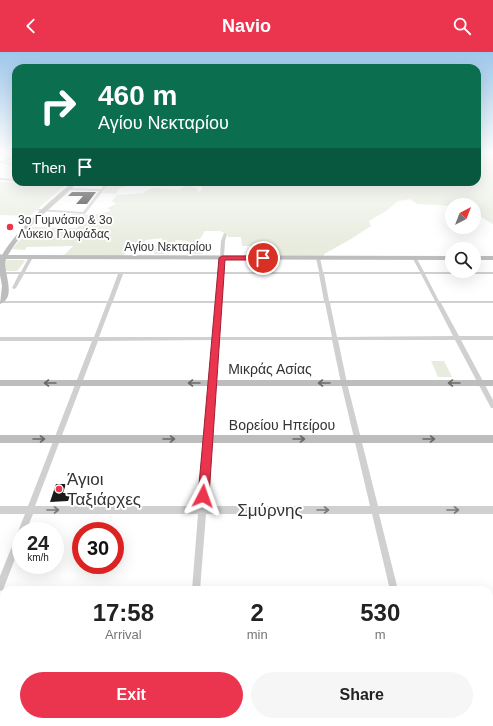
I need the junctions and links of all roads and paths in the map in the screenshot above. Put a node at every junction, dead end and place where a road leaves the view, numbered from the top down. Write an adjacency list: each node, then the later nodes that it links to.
1 (70, 186): 5 (street)
2 (82, 186): 4 (street)
3 (104, 186): 4 (street)
4 (101, 190): 5 (street)
5 (42, 211): 8 (street)
6 (225, 234): 10 (street)
7 (64, 255): 9 (street)
8 (1, 256): 9 (street, Αγίου Νεκταρίου); 16 (street)
9 (30, 258): 10 (street, Αγίου Νεκταρίου); 17 (street)
10 (222, 258): 11 (street, Αγίου Νεκταρίου); 19 (street)
11 (318, 258): 12 (street, Αγίου Νεκταρίου); 20 (street)
12 (415, 258): 13 (street, Αγίου Νεκταρίου); 21 (street)
13 (445, 258)
14 (481, 258): 15 (street)
15 (493, 258)
16 (1, 273): 17 (street); 26 (street)
17 (23, 273): 18 (street); 24 (street)
18 (121, 273): 19 (street); 27 (street)
19 (221, 273): 20 (street); 28 (street)
20 (321, 273): 21 (street); 29 (street)
21 (423, 273): 22 (street); 30 (street)
22 (493, 273)
23 (0, 284): 25 (street)
24 (14, 288)
25 (0, 292): 26 (street)
26 (0, 302): 27 (street)
27 (110, 302): 28 (street); 32 (street)
28 (220, 302): 29 (street); 33 (street)
29 (327, 302): 30 (street); 34 (street)
30 (437, 302): 31 (street); 35 (street)
31 (493, 302)
32 (96, 338): 33 (street); 37 (street); 41 (street)
33 (215, 338): 34 (street); 42 (street)
34 (335, 338): 35 (street); 43 (street)
35 (458, 338): 36 (street); 38 (street)
36 (493, 338)
37 (0, 339)
38 (481, 382): 39 (street, Μικράς Ασίας); 43 (street, Μικράς Ασίας, one-way to 43); 44 (street)
39 (493, 382)
40 (0, 383): 41 (street, Μικράς Ασίας, one-way to 40)
41 (79, 383): 42 (street, Μικράς Ασίας, one-way to 41); 46 (street)
42 (211, 383): 43 (street, Μικράς Ασίας, one-way to 42); 47 (street)
43 (344, 383): 48 (street)
44 (493, 406)
45 (0, 439): 46 (street, Βορείου Ηπείρου, one-way to 46)
46 (57, 439): 47 (street, Βορείου Ηπείρου, one-way to 47); 51 (street)
47 (207, 439): 48 (street, Βορείου Ηπείρου, one-way to 48); 52 (street)
48 (358, 439): 49 (street, Βορείου Ηπείρου, one-way to 49); 53 (street)
49 (493, 439)
50 (0, 510): 51 (street, Σμύρνης)
51 (30, 510): 52 (street, Σμύρνης, one-way to 52); 55 (street)
52 (202, 510): 53 (street, Σμύρνης, one-way to 53); 58 (street)
53 (375, 510): 54 (street, Σμύρνης, one-way to 54); 59 (street)
54 (493, 510)
55 (25, 522)
56 (12, 556): 57 (street)
57 (0, 586)
58 (196, 586)
59 (393, 586)

